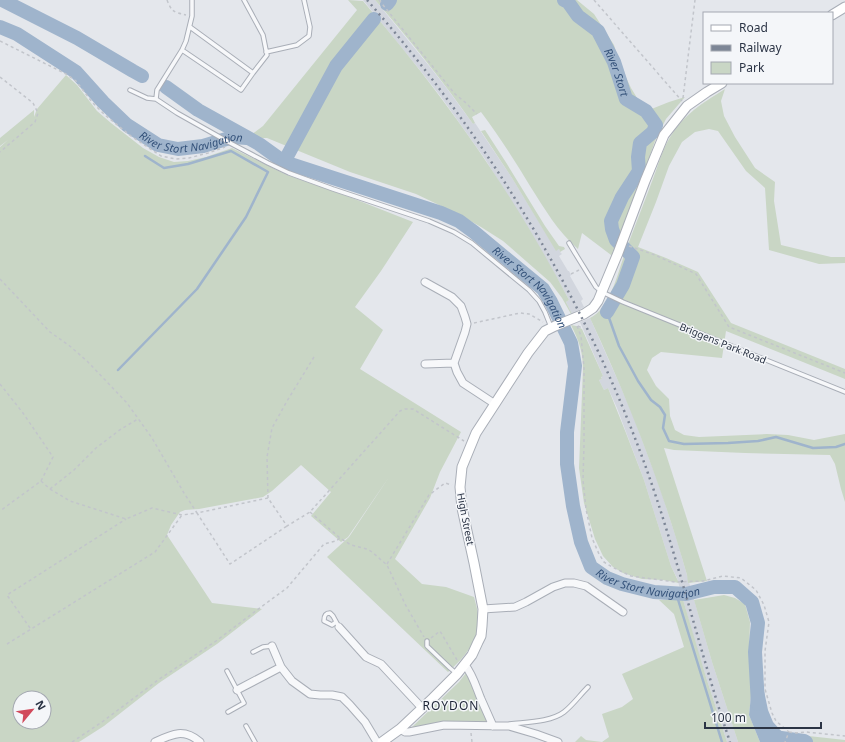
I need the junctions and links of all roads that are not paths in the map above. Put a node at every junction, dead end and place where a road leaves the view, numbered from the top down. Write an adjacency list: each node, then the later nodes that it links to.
1 (192, 0): 6 (lane)
2 (244, 0): 8 (lane)
3 (304, 0): 8 (lane)
4 (845, 8): 5 (main road)
5 (833, 15)
6 (190, 28): 7 (lane); 9 (lane)
7 (182, 50): 9 (lane); 12 (lane)
8 (266, 52): 9 (lane)
9 (253, 73)
10 (720, 84): 15 (main road, High Street)
11 (130, 90): 12 (lane)
12 (156, 99): 16 (lane)
13 (569, 243): 15 (lane)
14 (425, 282): 17 (street)
15 (602, 292): 16 (main road, High Street); 19 (lane, Briggens Park Road)
16 (553, 327): 20 (main road, High Street)
17 (454, 363): 18 (street); 20 (street)
18 (425, 364)
19 (845, 392)
20 (495, 404): 21 (main road, High Street)
21 (483, 609): 22 (street); 28 (main road, High Street)
22 (622, 612)
23 (338, 624): 32 (street)
24 (427, 641): 28 (lane)
25 (272, 646): 26 (lane); 27 (street)
26 (253, 652)
27 (281, 667): 31 (street); 40 (street)
28 (461, 669): 32 (main road, High Street); 35 (street)
29 (226, 670): 31 (lane)
30 (588, 687): 35 (lane)
31 (237, 690): 33 (lane)
32 (422, 708): 36 (main road, High Street)
33 (228, 712)
34 (246, 726): 39 (lane)
35 (493, 726): 36 (street); 42 (street)
36 (400, 729): 41 (main road, High Street)
37 (155, 742): 38 (street)
38 (200, 742)
39 (255, 742)
40 (377, 742)
41 (382, 742)
42 (558, 742)

